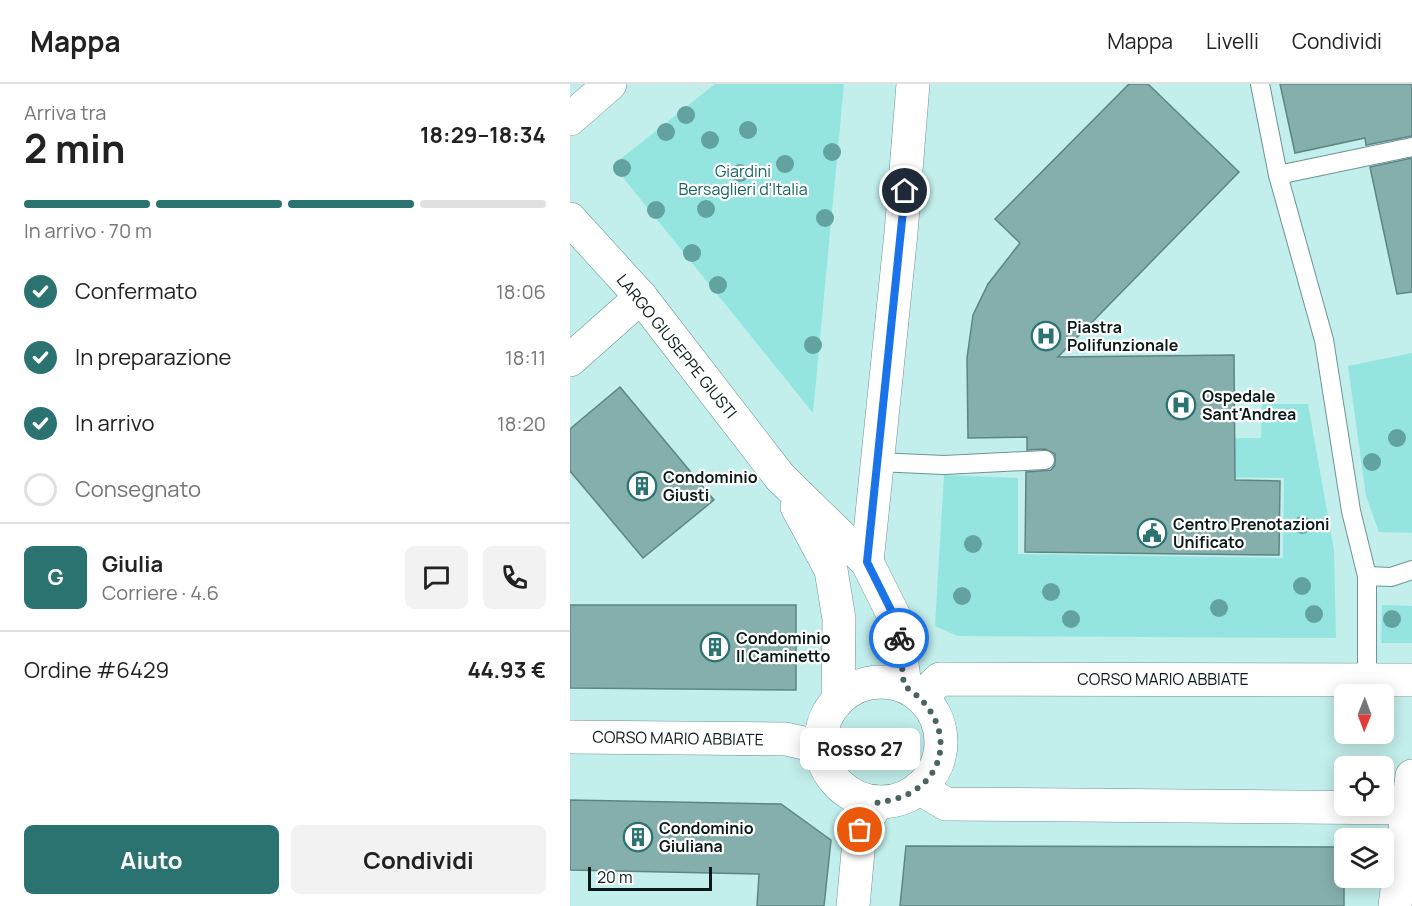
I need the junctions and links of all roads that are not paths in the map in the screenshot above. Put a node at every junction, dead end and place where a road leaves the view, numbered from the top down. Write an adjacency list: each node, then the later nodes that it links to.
1 (610, 84): 4 (street)
2 (913, 84): 11 (street)
3 (1260, 84): 6 (lane)
4 (570, 119)
5 (1412, 147): 6 (lane)
6 (1278, 175): 15 (lane)
7 (570, 219): 8 (street, LARGO GIUSEPPE GIUSTI)
8 (640, 297): 9 (street); 12 (street, LARGO GIUSEPPE GIUSTI)
9 (570, 360)
10 (1045, 460): 11 (lane)
11 (877, 462): 13 (street)
12 (780, 477): 13 (street, LARGO GIUSEPPE GIUSTI); 21 (street, LARGO GIUSEPPE GIUSTI)
13 (867, 562): 20 (street, LARGO GIUSEPPE GIUSTI)
14 (1412, 570): 16 (lane)
15 (1367, 576): 16 (lane); 18 (lane)
16 (1391, 577): 17 (lane)
17 (1412, 579)
18 (1367, 680): 19 (street, CORSO MARIO ABBIATE); 20 (street, CORSO MARIO ABBIATE)
19 (1412, 680)
20 (913, 692): 21 (street); 24 (street)
21 (838, 700): 23 (street)
22 (570, 736): 23 (street, CORSO MARIO ABBIATE)
23 (821, 747): 26 (street)
24 (919, 788): 25 (street); 26 (street)
25 (1410, 797): 27 (street)
26 (878, 802): 28 (street)
27 (1406, 860): 29 (street)
28 (853, 906)
29 (1395, 906)

